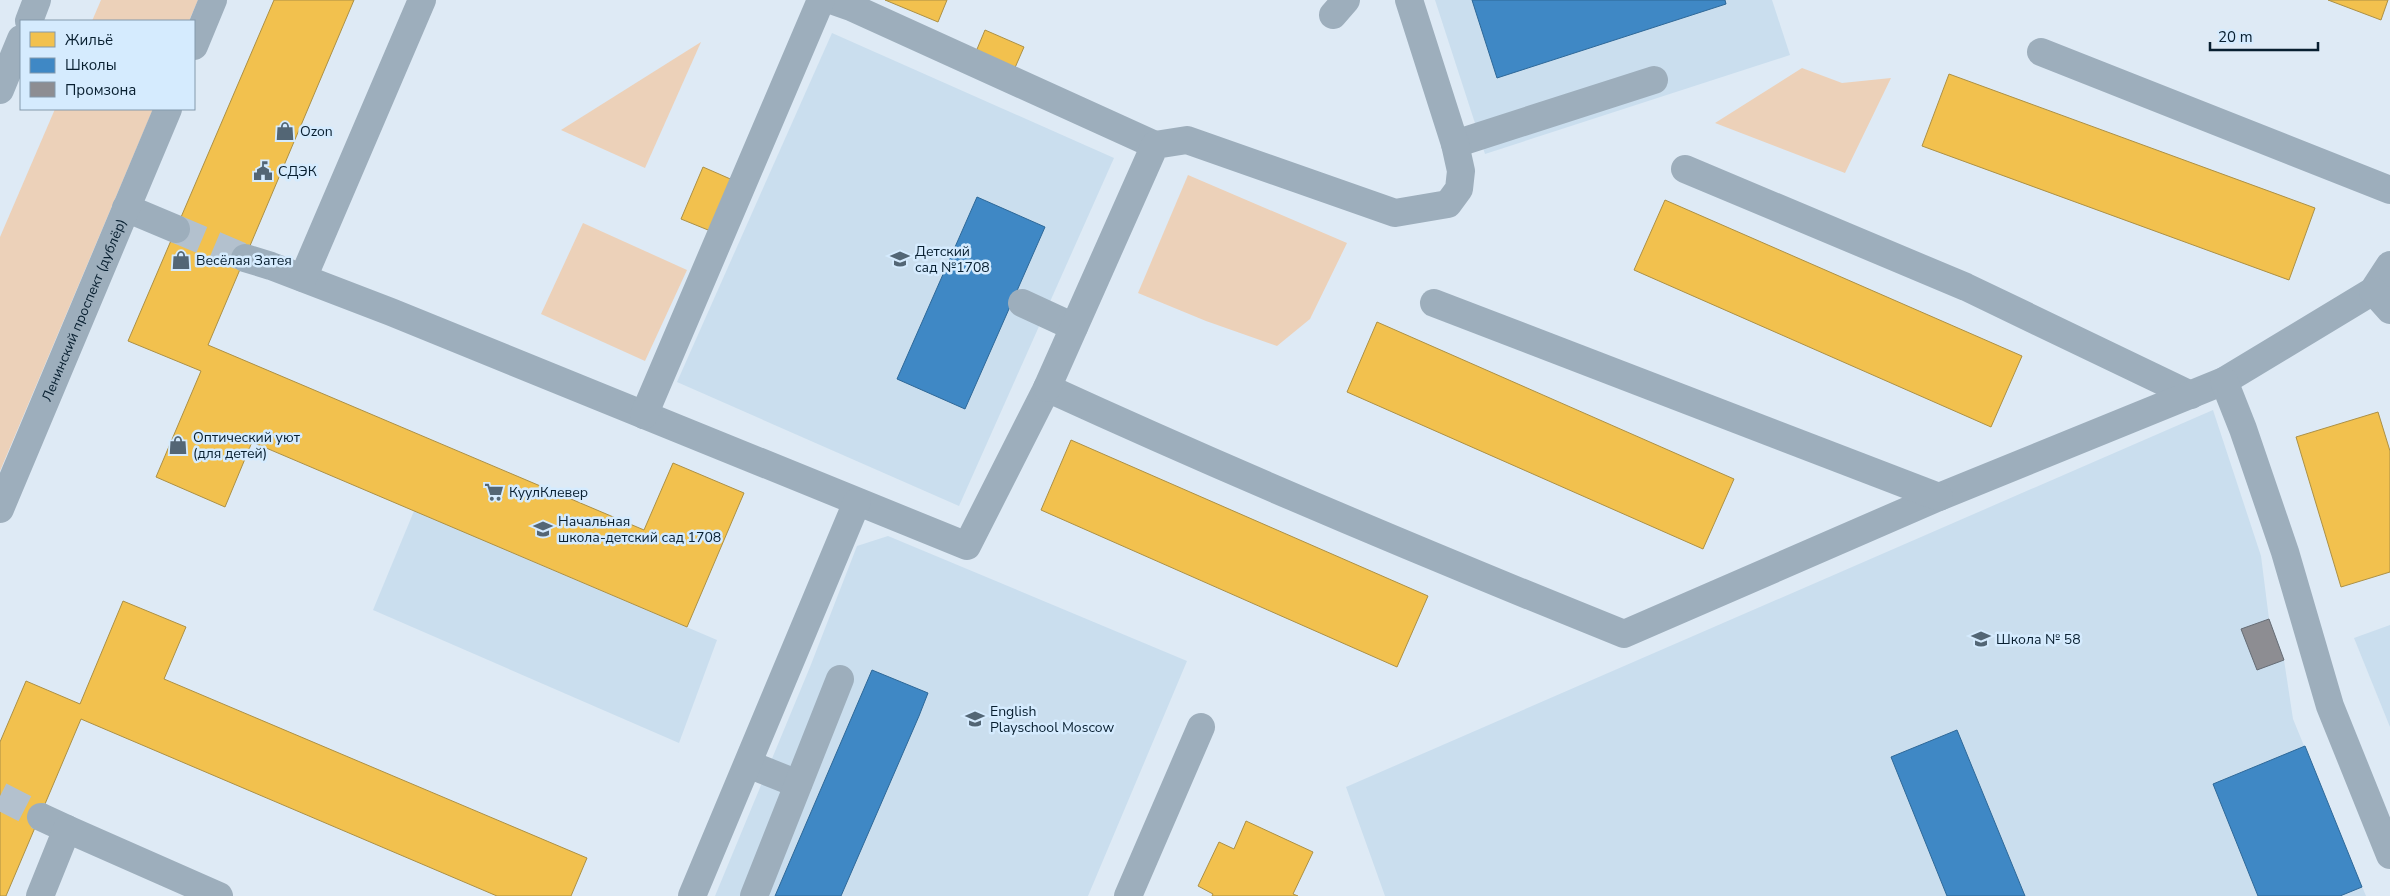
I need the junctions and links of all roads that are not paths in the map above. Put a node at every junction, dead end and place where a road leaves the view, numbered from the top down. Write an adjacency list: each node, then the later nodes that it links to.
1 (38, 0): 7 (main road)
2 (213, 0): 9 (street)
3 (422, 0): 22 (street)
4 (821, 0): 30 (street)
5 (830, 0): 15 (street)
6 (1409, 0): 14 (street)
7 (29, 20)
8 (20, 41): 12 (main road)
9 (195, 44)
10 (2041, 52): 17 (street)
11 (1654, 80): 14 (street)
12 (0, 90)
13 (168, 110): 18 (street, Ленинский проспект (дублёр))
14 (1456, 144): 15 (street)
15 (1155, 145): 26 (street)
16 (1685, 169): 29 (street)
17 (2390, 190)
18 (126, 208): 19 (street); 33 (street, Ленинский проспект (дублёр))
19 (176, 229)
20 (244, 258): 22 (street)
21 (2390, 265): 23 (street)
22 (303, 278): 30 (street)
23 (2381, 300): 27 (street)
24 (1022, 303): 26 (street)
25 (1434, 303): 31 (street)
26 (1074, 327): 28 (street)
27 (2224, 381): 29 (street); 40 (street)
28 (1047, 388): 31 (street); 32 (street)
29 (2191, 395): 31 (street)
30 (644, 415): 32 (street)
31 (1939, 497)
32 (857, 502): 36 (street)
33 (0, 509)
34 (840, 679): 37 (street)
35 (1201, 727): 45 (street)
36 (748, 764): 37 (street); 43 (street)
37 (798, 784): 44 (street)
38 (41, 817): 39 (street)
39 (67, 829): 41 (street); 42 (street)
40 (2390, 855)
41 (40, 896)
42 (219, 896)
43 (692, 896)
44 (754, 896)
45 (1128, 896)

